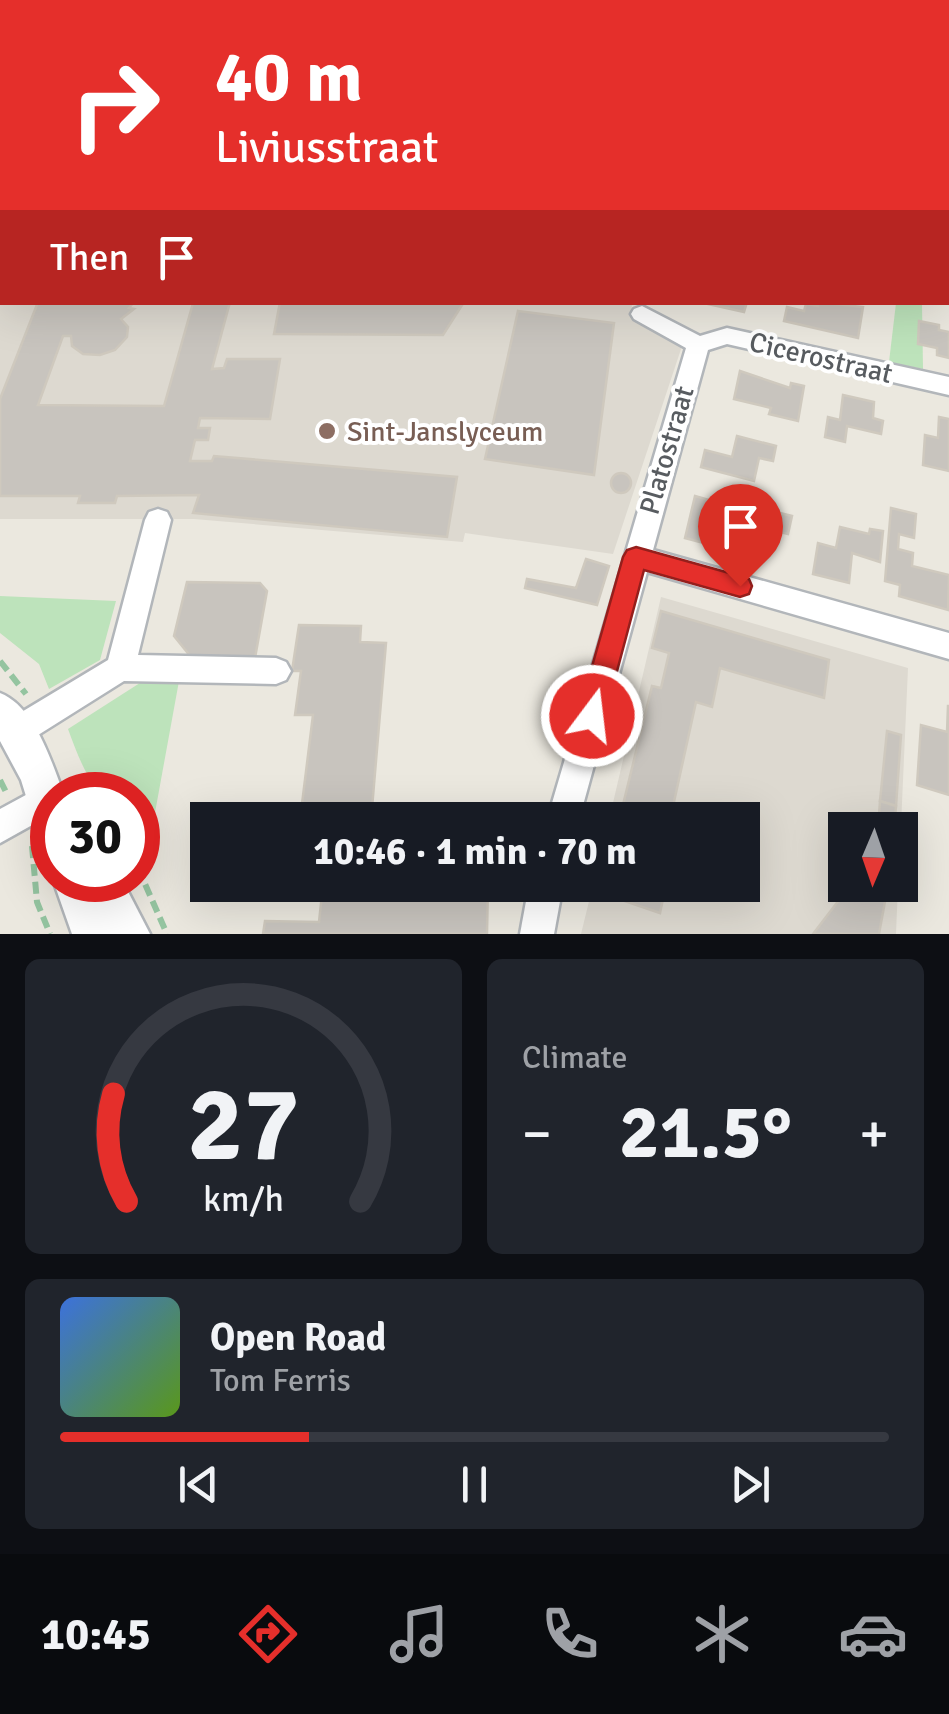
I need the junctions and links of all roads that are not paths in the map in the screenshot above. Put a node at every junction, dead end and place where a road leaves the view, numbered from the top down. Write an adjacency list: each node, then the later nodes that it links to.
1 (642, 314): 2 (street)
2 (698, 345): 3 (street, Cicerostraat); 5 (street, Platostraat)
3 (949, 386)
4 (158, 520): 7 (street)
5 (636, 557): 6 (street); 11 (street, Platostraat)
6 (949, 646)
7 (120, 668): 8 (street); 9 (street)
8 (276, 671)
9 (8, 721): 10 (street)
10 (30, 800)
11 (568, 802)
12 (81, 902): 15 (street)
13 (111, 902): 16 (street)
14 (543, 902): 17 (street)
15 (93, 934)
16 (128, 934)
17 (537, 934)

